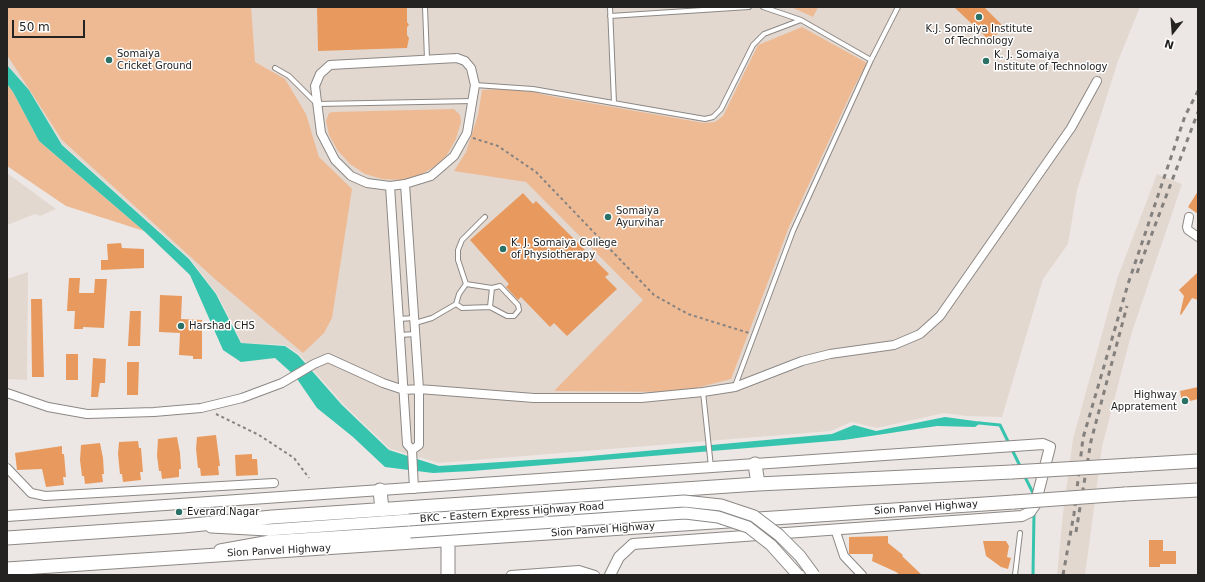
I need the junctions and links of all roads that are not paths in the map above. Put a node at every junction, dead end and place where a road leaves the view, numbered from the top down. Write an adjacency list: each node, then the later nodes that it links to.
1 (425, 7): 8 (lane)
2 (610, 7): 6 (lane)
3 (749, 7): 6 (lane)
4 (763, 7): 7 (lane)
5 (898, 7): 9 (lane)
6 (610, 16): 14 (lane)
7 (801, 20): 9 (lane); 14 (lane)
8 (427, 60): 12 (street); 15 (street)
9 (872, 60): 29 (lane)
10 (275, 68): 15 (lane)
11 (1097, 81): 29 (street)
12 (475, 85): 13 (street); 14 (lane)
13 (474, 101): 15 (lane); 16 (street)
14 (614, 103)
15 (317, 104): 17 (street)
16 (405, 184): 17 (street); 26 (street)
17 (390, 186): 25 (street)
18 (485, 217): 21 (lane)
19 (1189, 217): 20 (street)
20 (1198, 237)
21 (466, 284): 22 (lane); 23 (lane)
22 (492, 288): 24 (lane); 24 (lane)
23 (456, 304): 24 (lane); 26 (lane)
24 (490, 307)
25 (399, 319): 26 (lane); 28 (street)
26 (414, 321): 27 (street)
27 (415, 334): 28 (lane); 30 (street)
28 (400, 335): 31 (street)
29 (735, 386): 32 (street)
30 (419, 389): 31 (street); 32 (street); 34 (street)
31 (404, 390): 33 (street); 34 (street)
32 (704, 392): 38 (lane)
33 (7, 393)
34 (413, 453): 41 (street)
35 (1198, 461): 40 (highway, bridge)
36 (755, 464): 38 (street); 40 (highway); 47 (street)
37 (7, 468): 39 (street)
38 (711, 468): 41 (street)
39 (274, 483)
40 (758, 484): 44 (highway)
41 (414, 489): 42 (street)
42 (380, 490): 44 (highway); 45 (street)
43 (1198, 490): 50 (highway, Sion Panvel Highway, bridge)
44 (382, 510): 46 (highway)
45 (7, 516)
46 (183, 526): 49 (highway); 58 (main road, BKC - Eastern Express Highway Road, bridge)
47 (835, 530): 56 (street); 59 (street)
48 (1020, 533): 60 (lane)
49 (7, 538)
50 (448, 540): 51 (highway, Sion Panvel Highway); 53 (highway)
51 (185, 556): 52 (highway, Sion Panvel Highway); 57 (main road, BKC - Eastern Express Highway Road, bridge)
52 (7, 569)
53 (448, 575)
54 (511, 575): 55 (street)
55 (594, 575)
56 (610, 575)
57 (798, 575)
58 (814, 575)
59 (862, 575)
60 (1015, 575)

